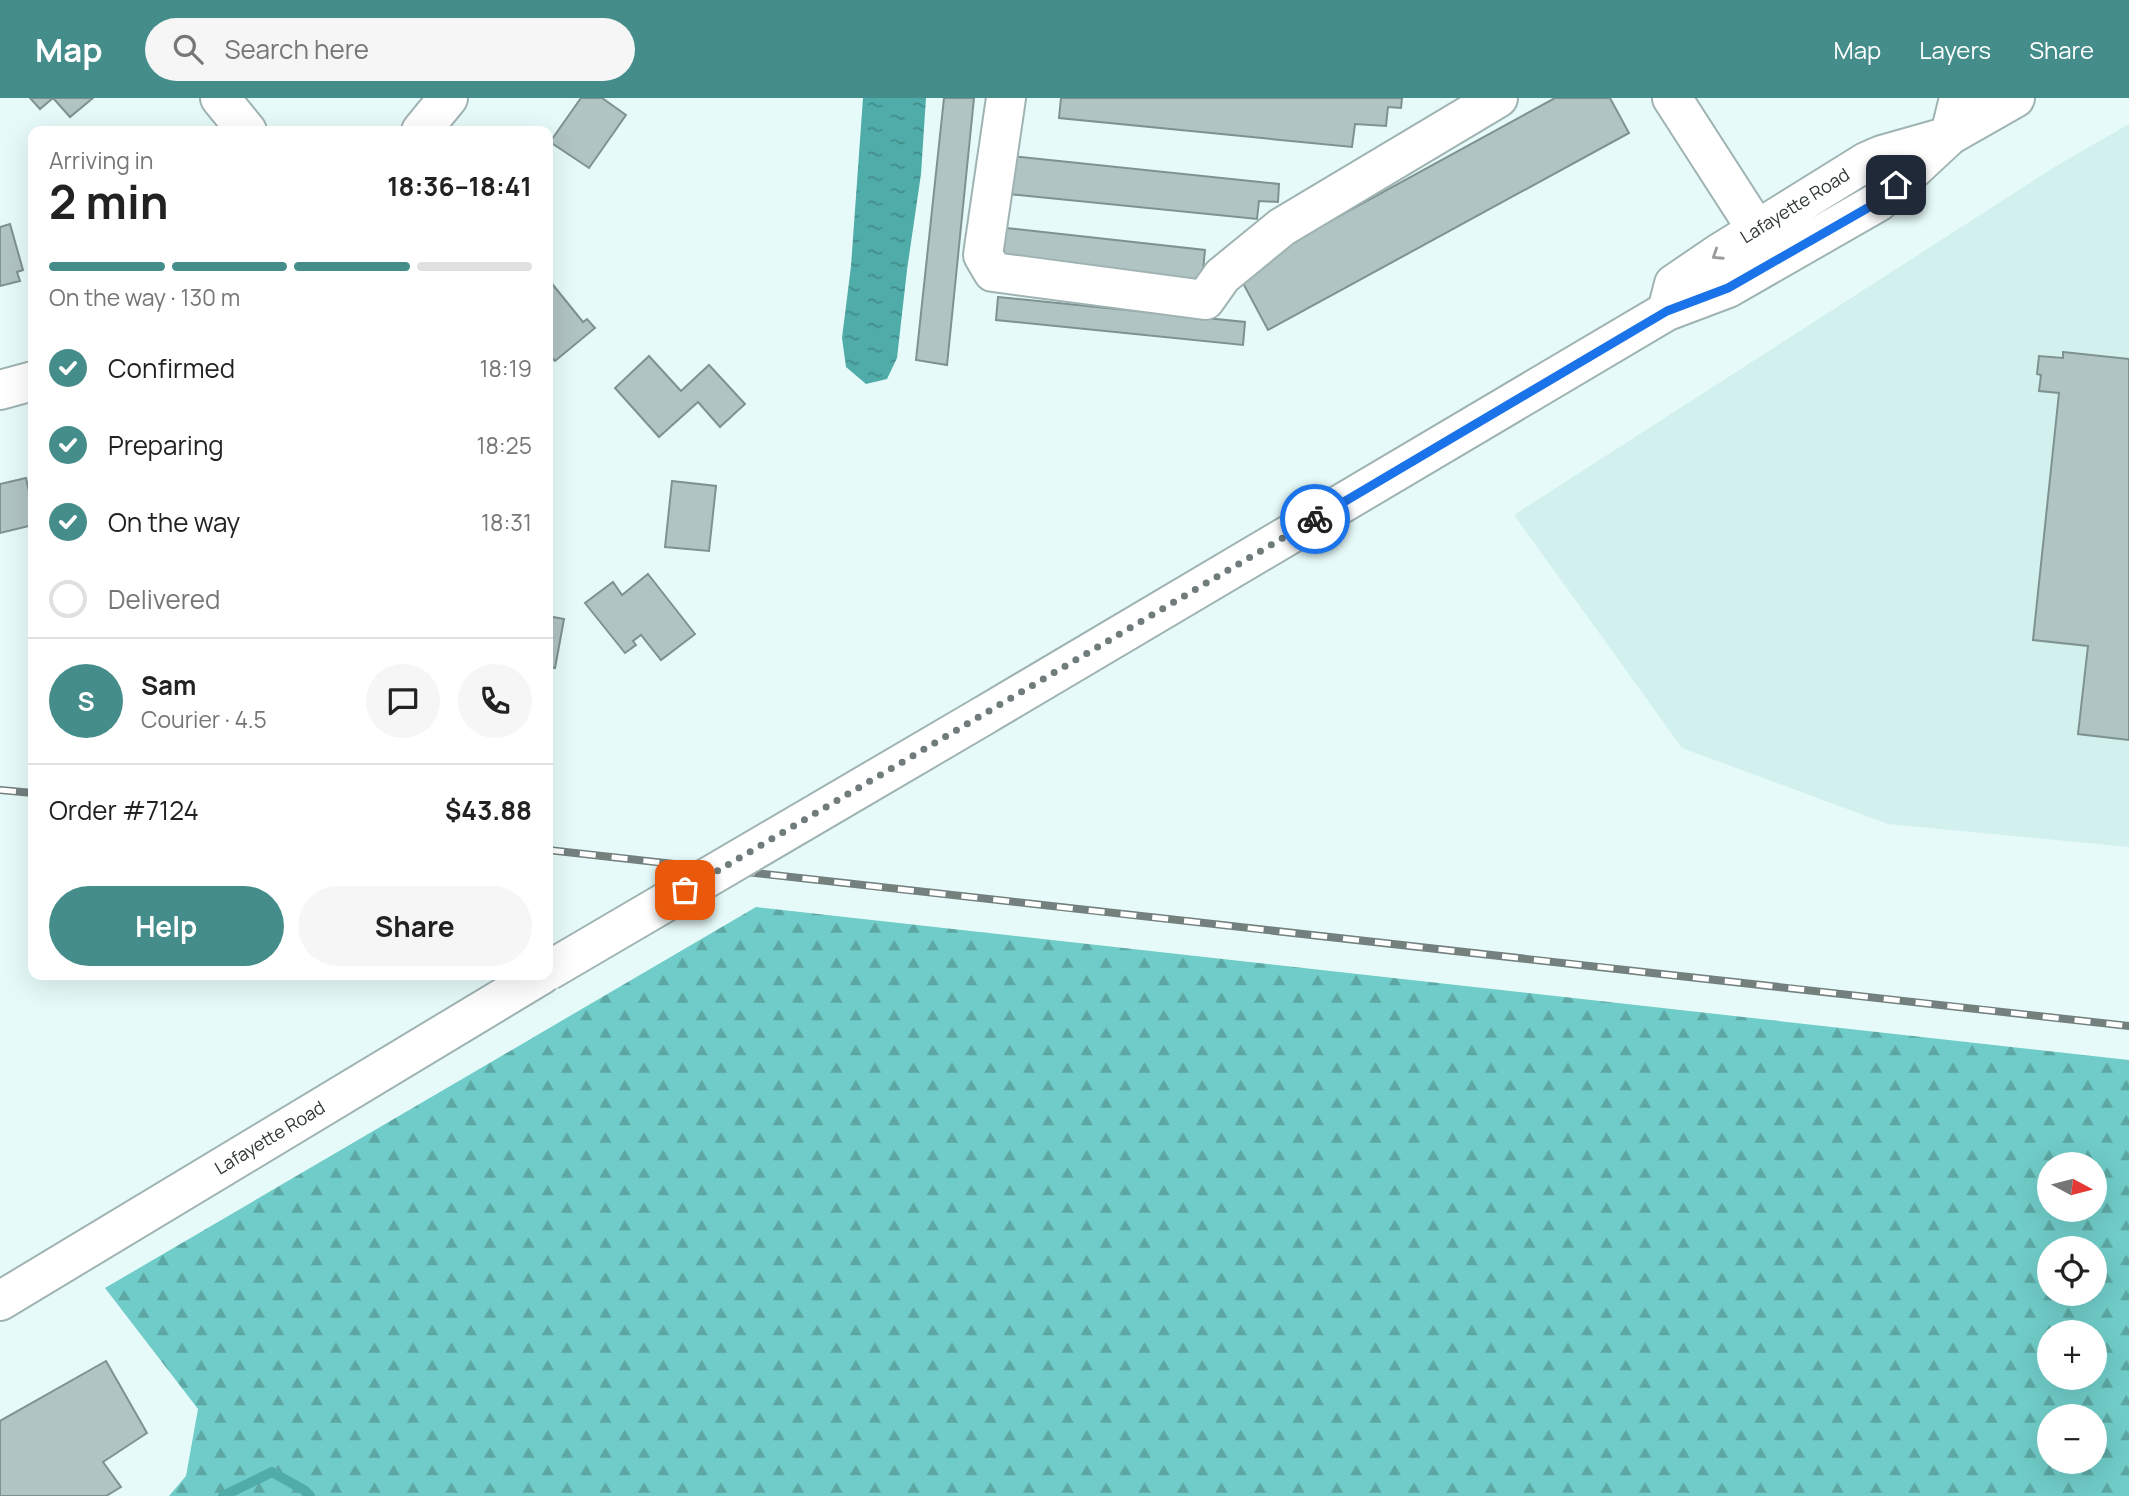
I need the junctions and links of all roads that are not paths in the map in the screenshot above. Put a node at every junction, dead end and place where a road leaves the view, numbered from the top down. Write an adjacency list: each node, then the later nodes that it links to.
1 (220, 98): 8 (main road)
2 (448, 98): 9 (main road)
3 (1006, 98): 4 (main road)
4 (1498, 98)
5 (1672, 98): 11 (main road)
6 (1959, 98): 10 (main road)
7 (2015, 98): 10 (main road, Lafayette Road)
8 (243, 126)
9 (425, 126)
10 (1951, 135): 11 (main road, Lafayette Road); 12 (main road, Lafayette Road)
11 (1757, 230): 12 (main road, Lafayette Road, one-way to 12)
12 (1667, 311): 15 (main road, Lafayette Road, bridge)
13 (28, 382): 14 (main road)
14 (0, 390)
15 (553, 968)
16 (532, 980): 17 (main road, Lafayette Road)
17 (0, 1301)

